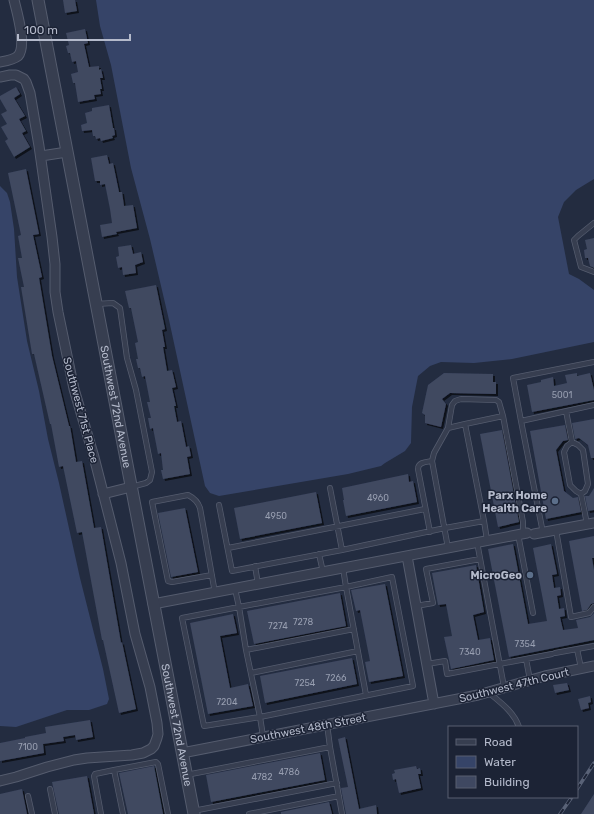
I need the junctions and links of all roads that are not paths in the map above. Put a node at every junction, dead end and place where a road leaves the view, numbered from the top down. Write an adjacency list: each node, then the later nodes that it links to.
1 (14, 0): 3 (street)
2 (38, 0): 5 (street, Southwest 72nd Avenue)
3 (0, 62)
4 (0, 77): 6 (street, Southwest 71st Place)
5 (67, 152): 6 (street); 9 (street, Southwest 72nd Avenue)
6 (41, 156): 21 (street, Southwest 71st Place)
7 (594, 222): 8 (lane)
8 (594, 272)
9 (96, 304): 19 (street, Southwest 72nd Avenue); 19 (lane)
10 (594, 362): 14 (lane)
11 (594, 405): 12 (lane)
12 (566, 411): 14 (lane); 17 (lane)
13 (503, 416): 15 (lane); 16 (lane); 31 (lane)
14 (521, 421): 31 (lane)
15 (465, 424): 16 (lane); 25 (lane)
16 (448, 428): 18 (lane)
17 (572, 442): 22 (lane); 22 (lane)
18 (432, 461): 24 (lane); 28 (lane)
19 (131, 487): 21 (street); 48 (street, Southwest 72nd Avenue)
20 (330, 488): 27 (lane)
21 (103, 494): 77 (street, Southwest 71st Place)
22 (581, 494): 26 (lane)
23 (219, 505): 34 (lane)
24 (425, 509): 27 (lane); 30 (lane)
25 (484, 522): 28 (lane); 32 (lane)
26 (591, 523): 29 (street)
27 (338, 527): 34 (lane); 36 (lane)
28 (445, 528): 30 (lane); 35 (lane)
29 (556, 530): 31 (street); 51 (lane)
30 (430, 532): 36 (lane)
31 (529, 534): 32 (street); 52 (lane)
32 (487, 540): 33 (street)
33 (477, 542): 35 (street); 39 (lane)
34 (228, 548): 40 (lane)
35 (448, 548): 38 (street)
36 (342, 550): 37 (lane)
37 (319, 554): 40 (lane); 42 (lane)
38 (407, 556): 41 (street); 50 (street)
39 (480, 559): 50 (lane); 60 (lane)
40 (255, 566): 44 (lane)
41 (343, 568): 42 (street); 45 (lane)
42 (323, 572): 44 (street)
43 (212, 575): 43 (lane); 47 (lane)
44 (258, 584): 46 (street)
45 (346, 586): 49 (lane); 53 (lane); 67 (lane)
46 (236, 589): 47 (street); 49 (lane)
47 (215, 593): 48 (street)
48 (154, 604): 74 (street, Southwest 72nd Avenue)
49 (239, 606): 56 (lane); 69 (lane)
50 (416, 606): 59 (street)
51 (594, 607)
52 (533, 613)
53 (354, 629): 56 (lane); 57 (lane)
54 (594, 646): 55 (lane)
55 (577, 649): 58 (lane); 62 (lane)
56 (246, 650): 63 (lane)
57 (358, 652): 63 (lane); 67 (lane)
58 (526, 659): 60 (lane); 64 (lane)
59 (427, 664): 60 (lane); 68 (street)
60 (500, 664): 65 (lane)
61 (594, 666): 62 (street, Southwest 47th Court)
62 (581, 668): 64 (street, Southwest 47th Court)
63 (251, 673): 69 (lane)
64 (530, 680): 65 (street, Southwest 47th Court)
65 (504, 687): 66 (street, Southwest 47th Court)
66 (488, 692): 68 (street, Southwest 47th Court); 71 (lane)
67 (366, 695): 69 (lane)
68 (434, 704): 70 (street, Southwest 48th Street)
69 (260, 717): 72 (lane)
70 (326, 724): 72 (street, Southwest 48th Street); 73 (lane)
71 (518, 726)
72 (263, 736): 74 (street, Southwest 48th Street)
73 (330, 747): 76 (lane); 78 (lane)
74 (182, 753): 76 (street, Southwest 72nd Avenue)
75 (114, 770): 85 (lane); 86 (lane); 87 (lane)
76 (186, 775): 82 (street, Southwest 72nd Avenue)
77 (0, 781)
78 (336, 783): 81 (lane); 82 (lane)
79 (50, 789): 84 (lane)
80 (28, 796): 83 (lane)
81 (339, 796): 88 (lane); 89 (lane)
82 (193, 813)
83 (32, 814)
84 (55, 814)
85 (102, 814)
86 (123, 814)
87 (168, 814)
88 (249, 814)
89 (342, 814)

